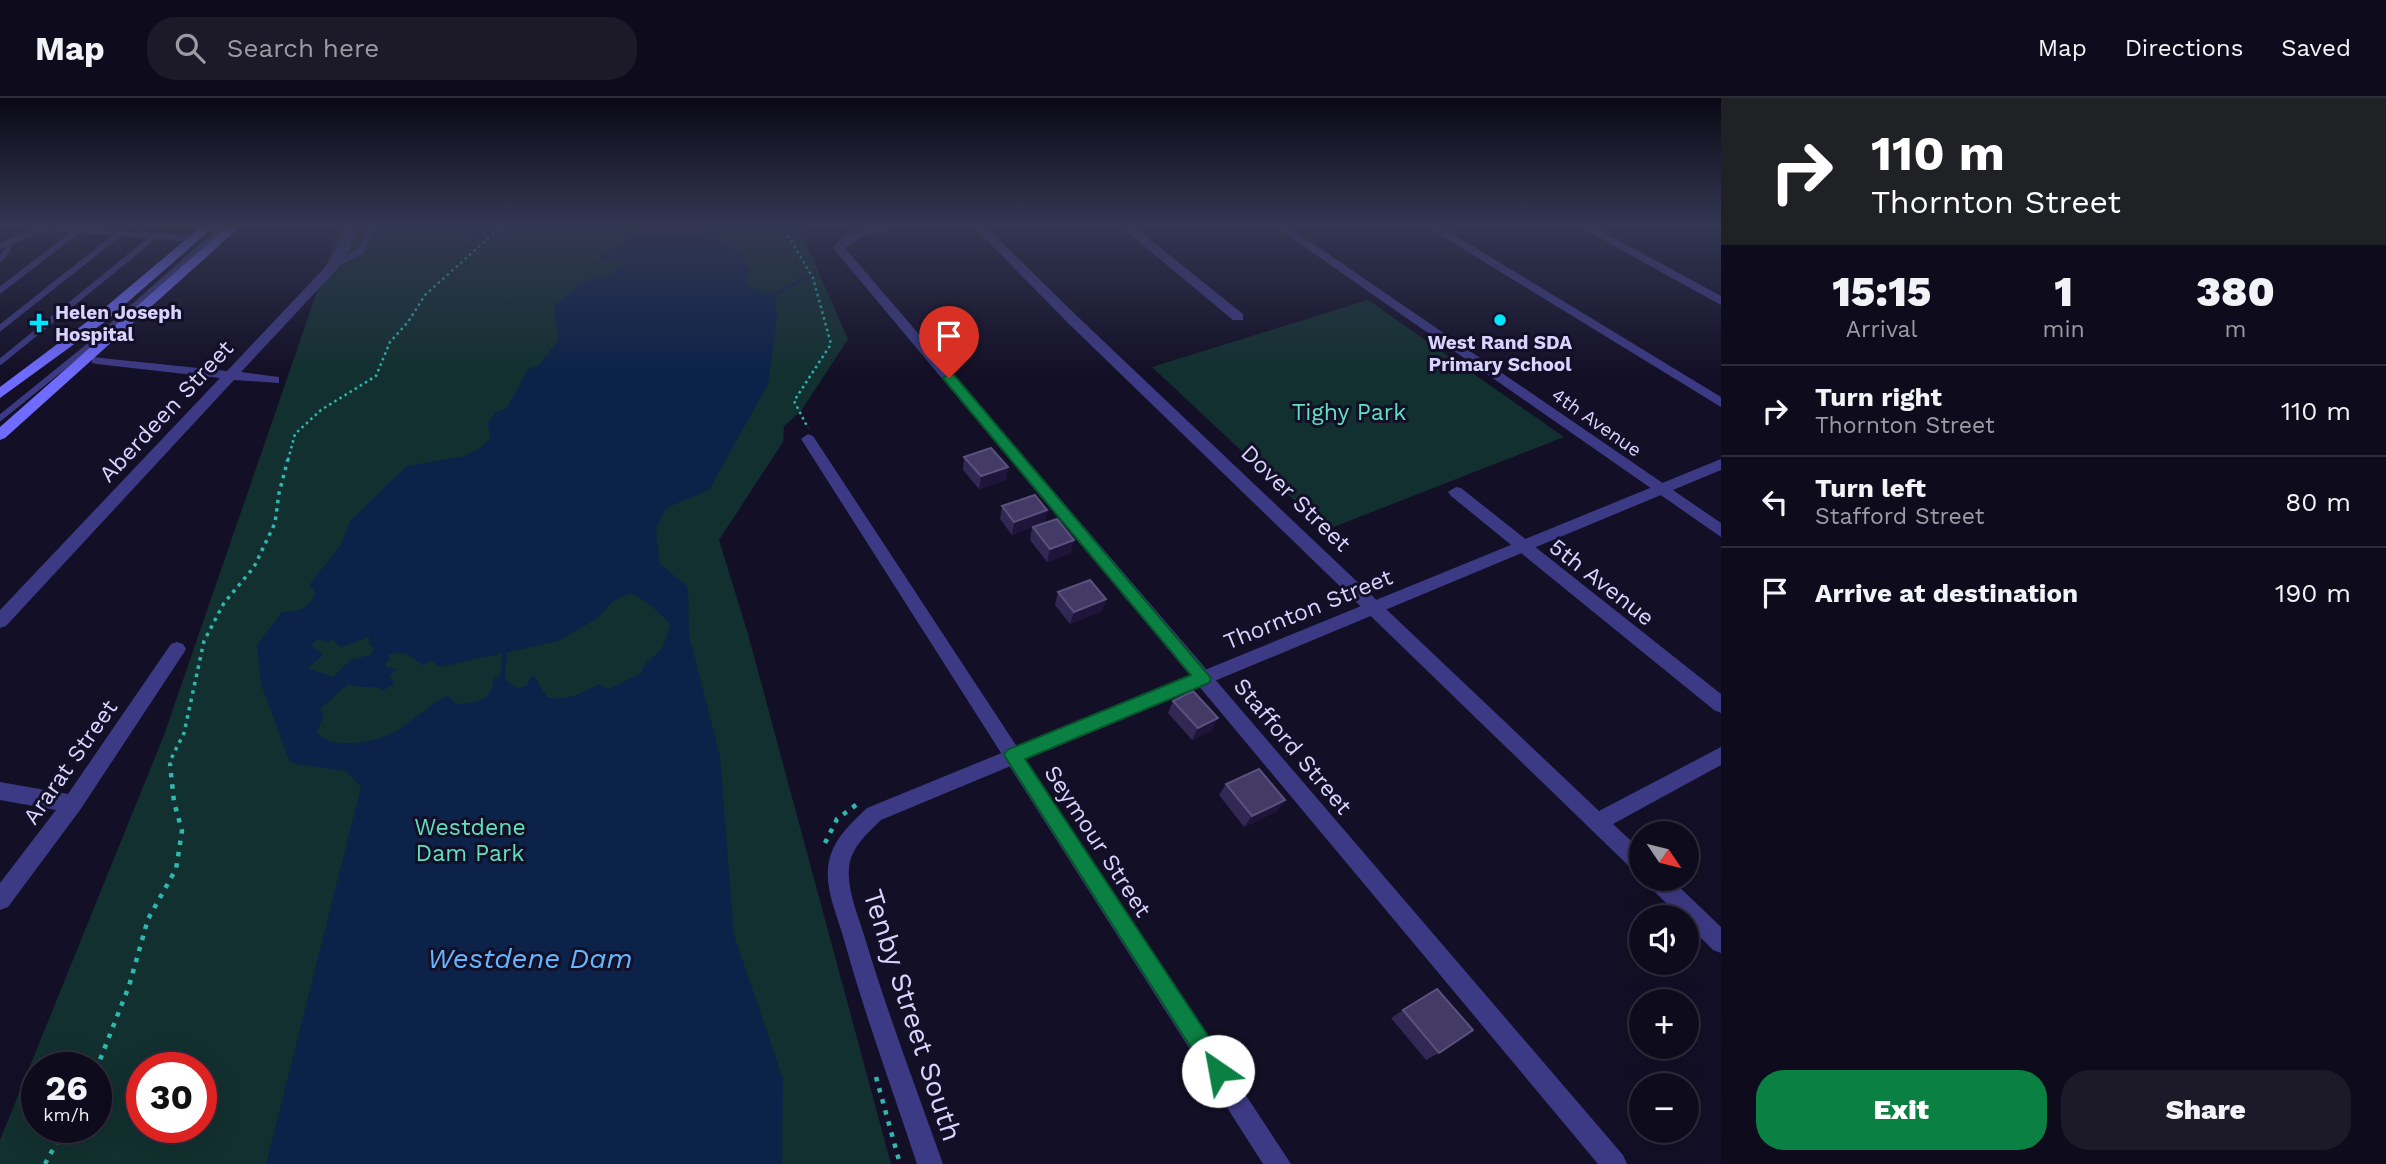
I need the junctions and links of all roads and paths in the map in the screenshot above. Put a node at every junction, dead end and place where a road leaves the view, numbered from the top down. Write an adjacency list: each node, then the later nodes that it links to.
1 (20, 275): 16 (lane)
2 (67, 275): 19 (lane)
3 (107, 275): 21 (lane)
4 (152, 275): 24 (main road)
5 (170, 275): 26 (lane)
6 (180, 275): 27 (main road)
7 (325, 275): 22 (street, Aberdeen Street)
8 (448, 275): 50 (path)
9 (811, 275): 28 (path)
10 (862, 275): 37 (street, Stafford Street)
11 (1028, 275): 34 (street, Dover Street)
12 (1186, 275): 18 (street)
13 (1351, 275): 30 (street, 4th Avenue)
14 (1511, 275): 25 (street)
15 (1673, 275): 17 (street)
16 (0, 290)
17 (1721, 301)
18 (1238, 317)
19 (0, 328)
20 (97, 360): 22 (street)
21 (0, 362)
22 (232, 375): 23 (street); 35 (street, Aberdeen Street)
23 (274, 380)
24 (0, 394)
25 (1721, 403)
26 (0, 418)
27 (0, 435)
28 (808, 439): 39 (street, Seymour Street)
29 (1721, 464): 30 (street, Thornton Street)
30 (1661, 489): 32 (street, 4th Avenue); 33 (street, Thornton Street)
31 (1456, 492): 33 (street, 5th Avenue)
32 (1721, 531)
33 (1522, 547): 34 (street, Thornton Street); 38 (street, 5th Avenue)
34 (1373, 609): 37 (street, Thornton Street); 44 (street, Dover Street)
35 (0, 621)
36 (177, 649): 42 (street, Ararat Street)
37 (1203, 678): 39 (street, Thornton Street); 57 (street, Stafford Street)
38 (1721, 705)
39 (1013, 755): 43 (street, Thornton Street); 56 (street, Seymour Street)
40 (1721, 755): 44 (street)
41 (0, 791): 42 (street)
42 (73, 804): 48 (street, Ararat Street)
43 (868, 808): 45 (path); 53 (street, Tenby Street South)
44 (1597, 822): 46 (street, Dover Street)
45 (823, 851)
46 (1629, 853)
47 (1669, 891): 49 (street)
48 (0, 900)
49 (1721, 942)
50 (103, 1052)
51 (876, 1075): 55 (path)
52 (56, 1143): 54 (path)
53 (931, 1159)
54 (45, 1164)
55 (900, 1164)
56 (1279, 1164)
57 (1614, 1164)

